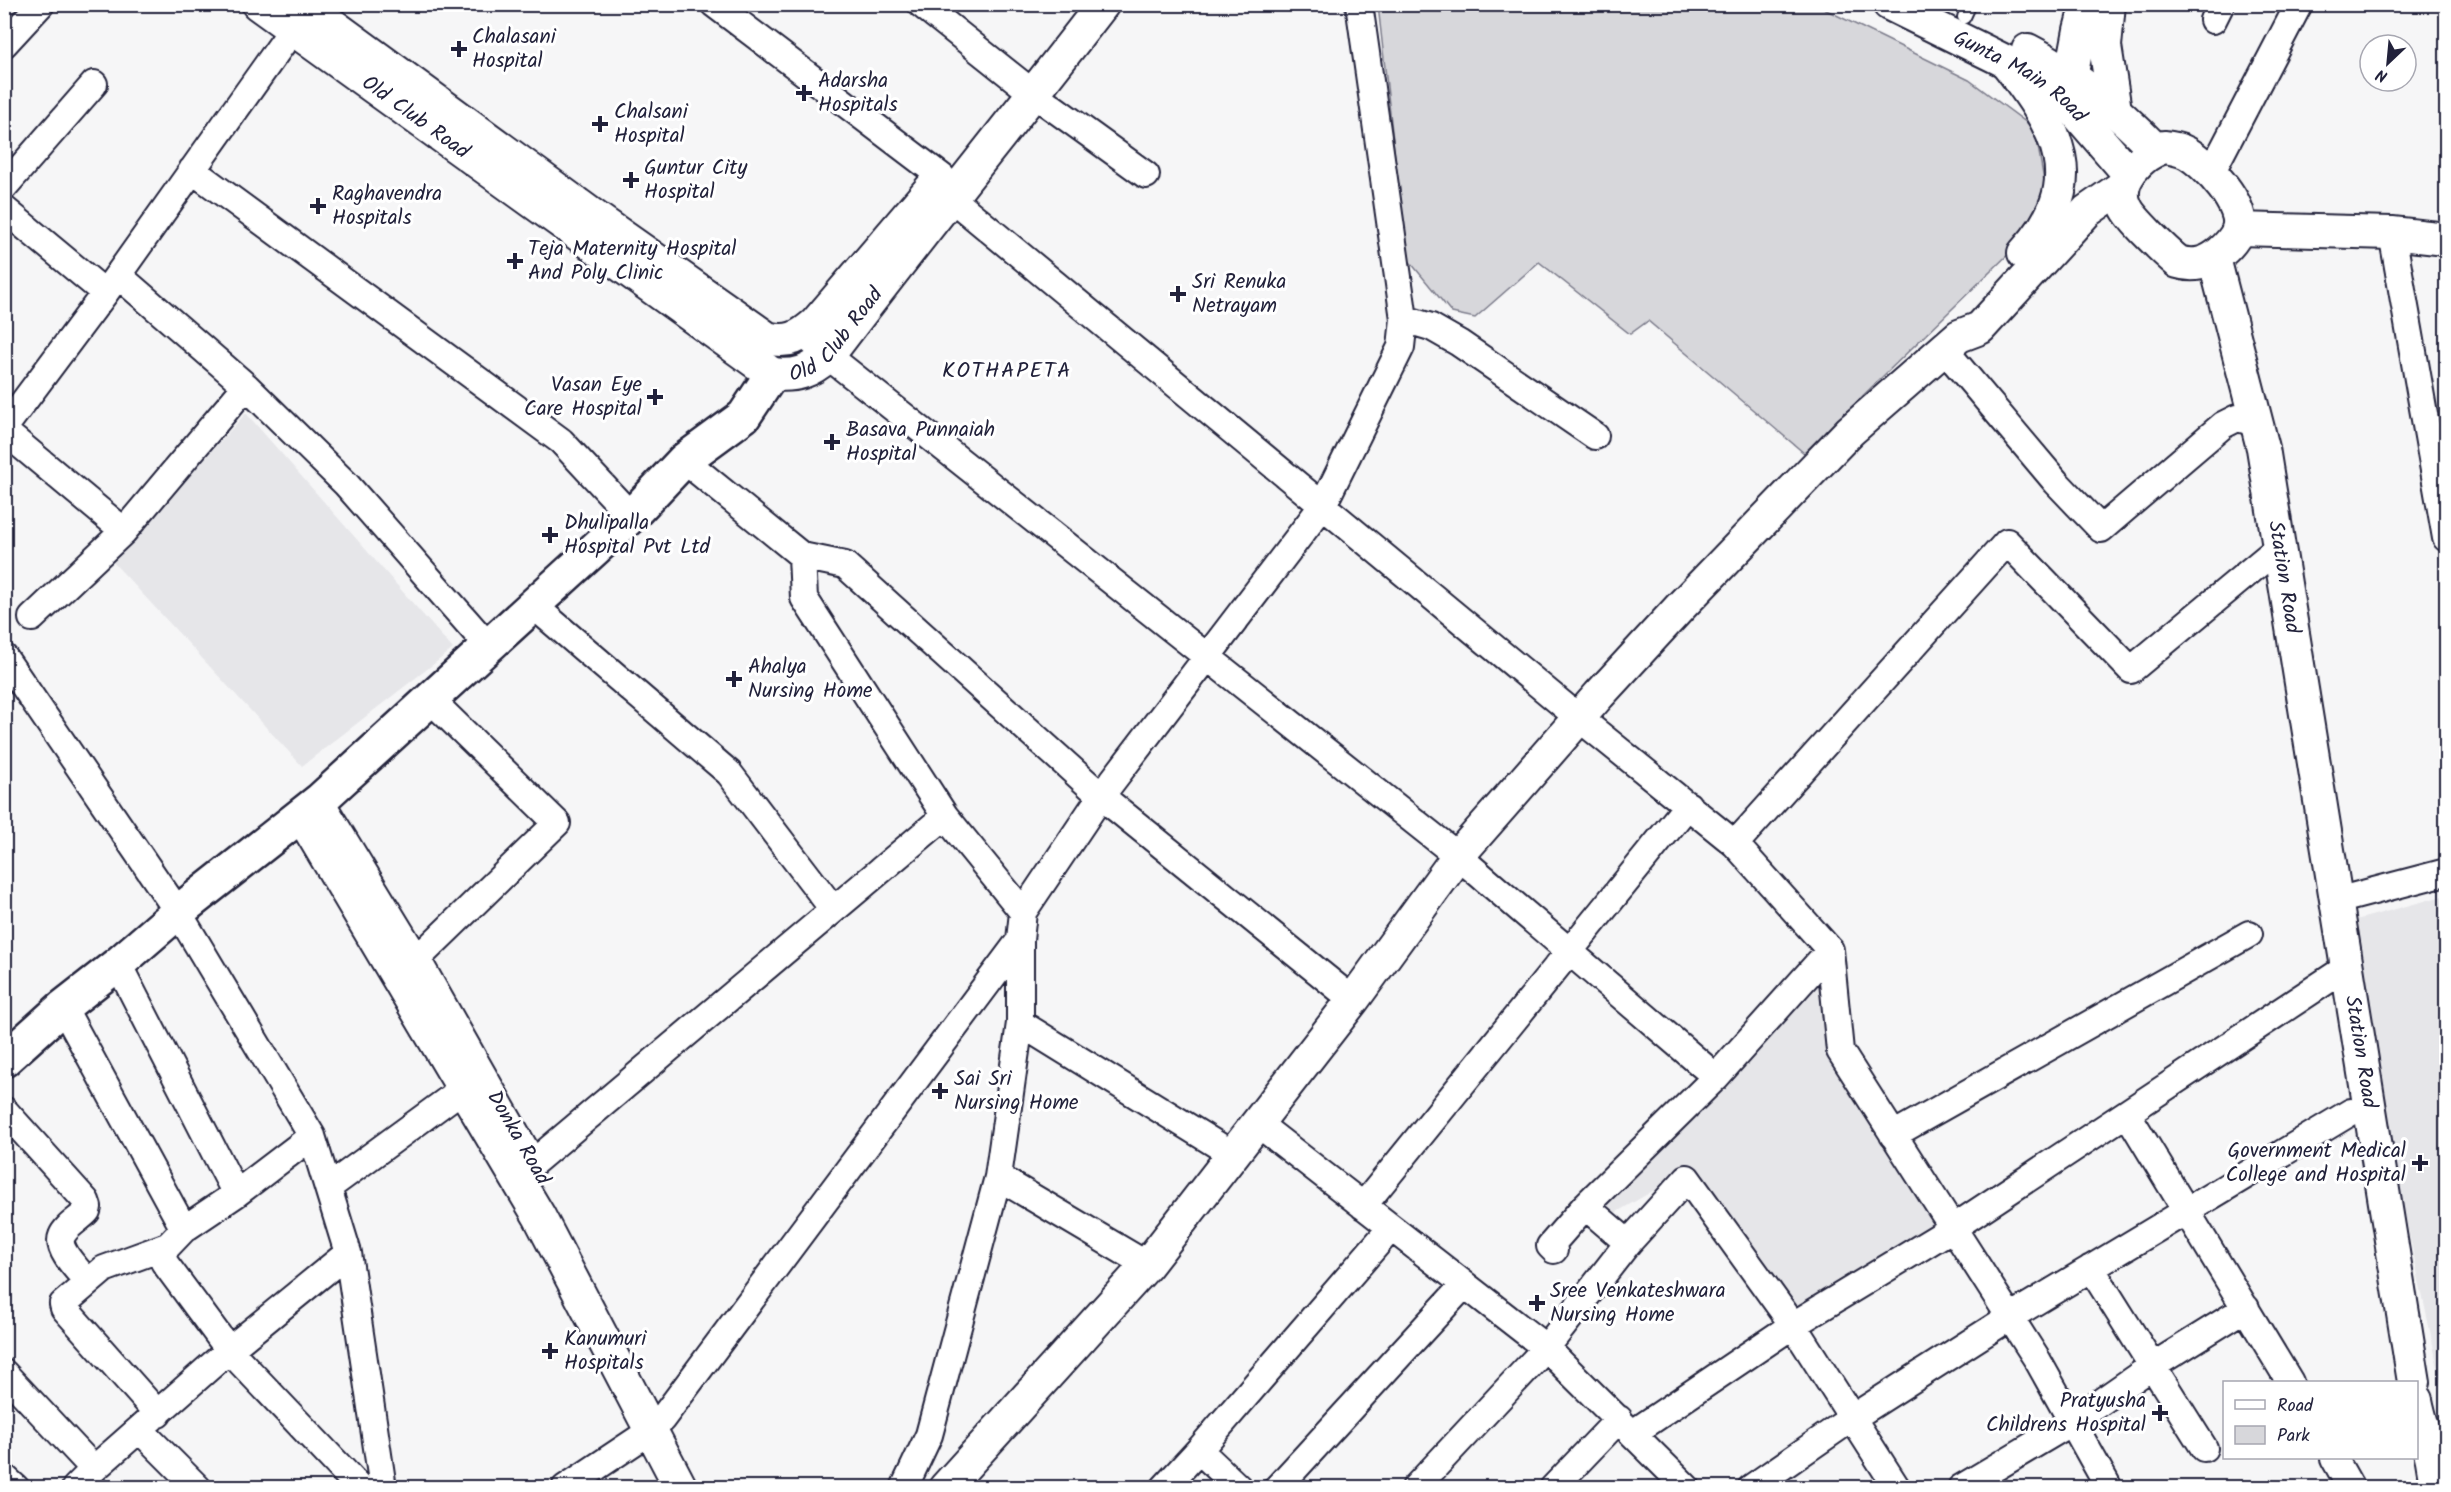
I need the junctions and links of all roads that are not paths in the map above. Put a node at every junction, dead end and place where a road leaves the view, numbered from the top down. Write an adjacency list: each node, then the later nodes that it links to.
1 (41, 4): 14 (street)
2 (258, 4): 13 (street, Old Club Road)
3 (714, 4): 26 (street)
4 (921, 4): 17 (street)
5 (1077, 4): 17 (street, Old Club Road)
6 (1103, 4): 17 (street, Old Club Road)
7 (1359, 4): 33 (street)
8 (1889, 4): 15 (street, Gunta Main Road)
9 (2087, 4): 18 (street)
10 (2109, 4): 19 (street)
11 (2299, 4): 22 (street)
12 (1958, 9): 18 (street, Gunta Main Road)
13 (302, 11): 21 (street); 34 (street, Old Club Road); 37 (street, Old Club Road)
14 (4, 44)
15 (2006, 62): 18 (street, Gunta Main Road); 35 (street)
16 (94, 84): 25 (street)
17 (1026, 88): 23 (street); 26 (street, Old Club Road)
18 (2068, 89): 19 (street, Gunta Main Road); 24 (street, Gunta Main Road)
19 (2115, 110): 20 (street, Gunta Main Road)
20 (2156, 150): 22 (street); 24 (street)
21 (192, 170): 32 (street); 44 (street)
22 (2211, 173): 28 (street)
23 (1146, 175)
24 (2126, 180): 31 (street); 35 (street)
25 (4, 187)
26 (946, 187): 34 (street, Old Club Road); 36 (street, Old Club Road); 43 (street)
27 (4, 209): 32 (street)
28 (2238, 230): 29 (street); 31 (street)
29 (2392, 233): 30 (street); 46 (street)
30 (2446, 239)
31 (2208, 261): 39 (street, Station Road)
32 (111, 284): 38 (street); 40 (street)
33 (1404, 319): 41 (street); 43 (street)
34 (804, 334): 36 (street)
35 (1951, 342): 39 (street); 55 (street)
36 (828, 356): 37 (street, Old Club Road); 53 (street)
37 (772, 374): 42 (main road)
38 (246, 386): 45 (street); 51 (street)
39 (2247, 421): 47 (street, Station Road)
40 (4, 429): 45 (street)
41 (1595, 436)
42 (684, 460): 44 (main road); 48 (street)
43 (1323, 505): 53 (street); 55 (street)
44 (631, 516): 49 (main road)
45 (124, 531): 50 (street)
46 (2446, 538)
47 (2270, 554): 60 (street); 63 (street, Station Road); 73 (street)
48 (802, 556): 56 (street); 59 (street)
49 (534, 606): 51 (main road); 64 (street)
50 (32, 618)
51 (489, 647): 54 (main road)
52 (4, 657): 65 (street)
53 (1205, 657): 56 (street); 61 (street)
54 (431, 700): 58 (main road); 71 (street)
55 (1578, 718): 57 (street); 61 (street)
56 (1101, 796): 66 (street); 74 (street)
57 (1688, 805): 60 (street); 70 (street)
58 (310, 807): 65 (main road); 71 (street, Donka Road); 79 (street, Donka Road)
59 (945, 816): 64 (street); 66 (street)
60 (1735, 844): 69 (street)
61 (1458, 856): 70 (street); 74 (street)
62 (2446, 872): 63 (street)
63 (2336, 901): 73 (street, Station Road)
64 (833, 909): 87 (street)
65 (178, 912): 72 (main road); 85 (street)
66 (1023, 912): 68 (street)
67 (2249, 934): 84 (street)
68 (1020, 940): 76 (street); 118 (street)
69 (1830, 950): 78 (street); 84 (street)
70 (1568, 951): 78 (street); 91 (street)
71 (417, 959): 87 (street, Donka Road)
72 (118, 964): 75 (main road); 90 (street)
73 (2339, 973): 81 (street); 82 (street); 113 (street, Station Road)
74 (1353, 1000): 83 (street)
75 (63, 1007): 77 (main road); 96 (street)
76 (1020, 1023): 86 (street); 88 (street)
77 (4, 1060)
78 (1716, 1077): 92 (street)
79 (464, 1088): 89 (street); 118 (street, Donka Road)
80 (4, 1110): 102 (street)
81 (2351, 1112): 93 (street); 112 (street)
82 (2127, 1113): 93 (street); 95 (street)
83 (1257, 1123): 86 (street); 91 (street)
84 (1893, 1135): 95 (street)
85 (312, 1136): 89 (street); 90 (street)
86 (1232, 1154): 100 (street)
87 (533, 1164): 118 (street, Donka Road)
88 (998, 1177): 100 (street); 134 (street)
89 (329, 1187): 99 (street)
90 (236, 1194): 96 (street)
91 (1363, 1206): 94 (street)
92 (1586, 1206): 97 (street); 98 (street)
93 (2187, 1211): 101 (street); 104 (street)
94 (1391, 1228): 103 (street); 121 (street)
95 (1953, 1228): 105 (street); 106 (street)
96 (175, 1237): 102 (street); 108 (street)
97 (1628, 1243): 106 (street); 107 (street)
98 (1554, 1250)
99 (348, 1253): 108 (street); 130 (street)
100 (1147, 1265): 135 (street)
101 (2091, 1268): 105 (street); 109 (street)
102 (88, 1282): 116 (street)
103 (1464, 1285): 107 (street); 138 (street)
104 (2246, 1308): 109 (street); 111 (street)
105 (2010, 1317): 115 (street); 117 (street)
106 (1793, 1325): 115 (street); 119 (street)
107 (1546, 1348): 119 (street); 139 (street)
108 (229, 1350): 116 (street); 129 (street)
109 (2151, 1367): 117 (street); 120 (street)
110 (4, 1373): 123 (street)
111 (2289, 1381)
112 (2401, 1381)
113 (2414, 1381)
114 (2418, 1411): 124 (street)
115 (1852, 1418): 142 (street); 143 (street)
116 (149, 1422): 123 (street); 128 (street)
117 (2072, 1422): 144 (street); 145 (street)
118 (657, 1424): 131 (street); 132 (street, Donka Road); 133 (street, Donka Road)
119 (1626, 1426): 140 (street); 141 (street)
120 (2204, 1448)
121 (1199, 1450): 136 (street); 137 (street)
122 (2335, 1459): 146 (street)
123 (94, 1469): 127 (street)
124 (2430, 1471)
125 (4, 1477): 126 (street)
126 (16, 1488)
127 (75, 1488)
128 (198, 1488)
129 (360, 1488)
130 (383, 1488)
131 (565, 1488)
132 (681, 1488)
133 (696, 1488)
134 (904, 1488)
135 (945, 1488)
136 (1164, 1488)
137 (1239, 1488)
138 (1277, 1488)
139 (1415, 1488)
140 (1553, 1488)
141 (1687, 1488)
142 (1751, 1488)
143 (1897, 1488)
144 (1961, 1488)
145 (2109, 1488)
146 (2351, 1488)

